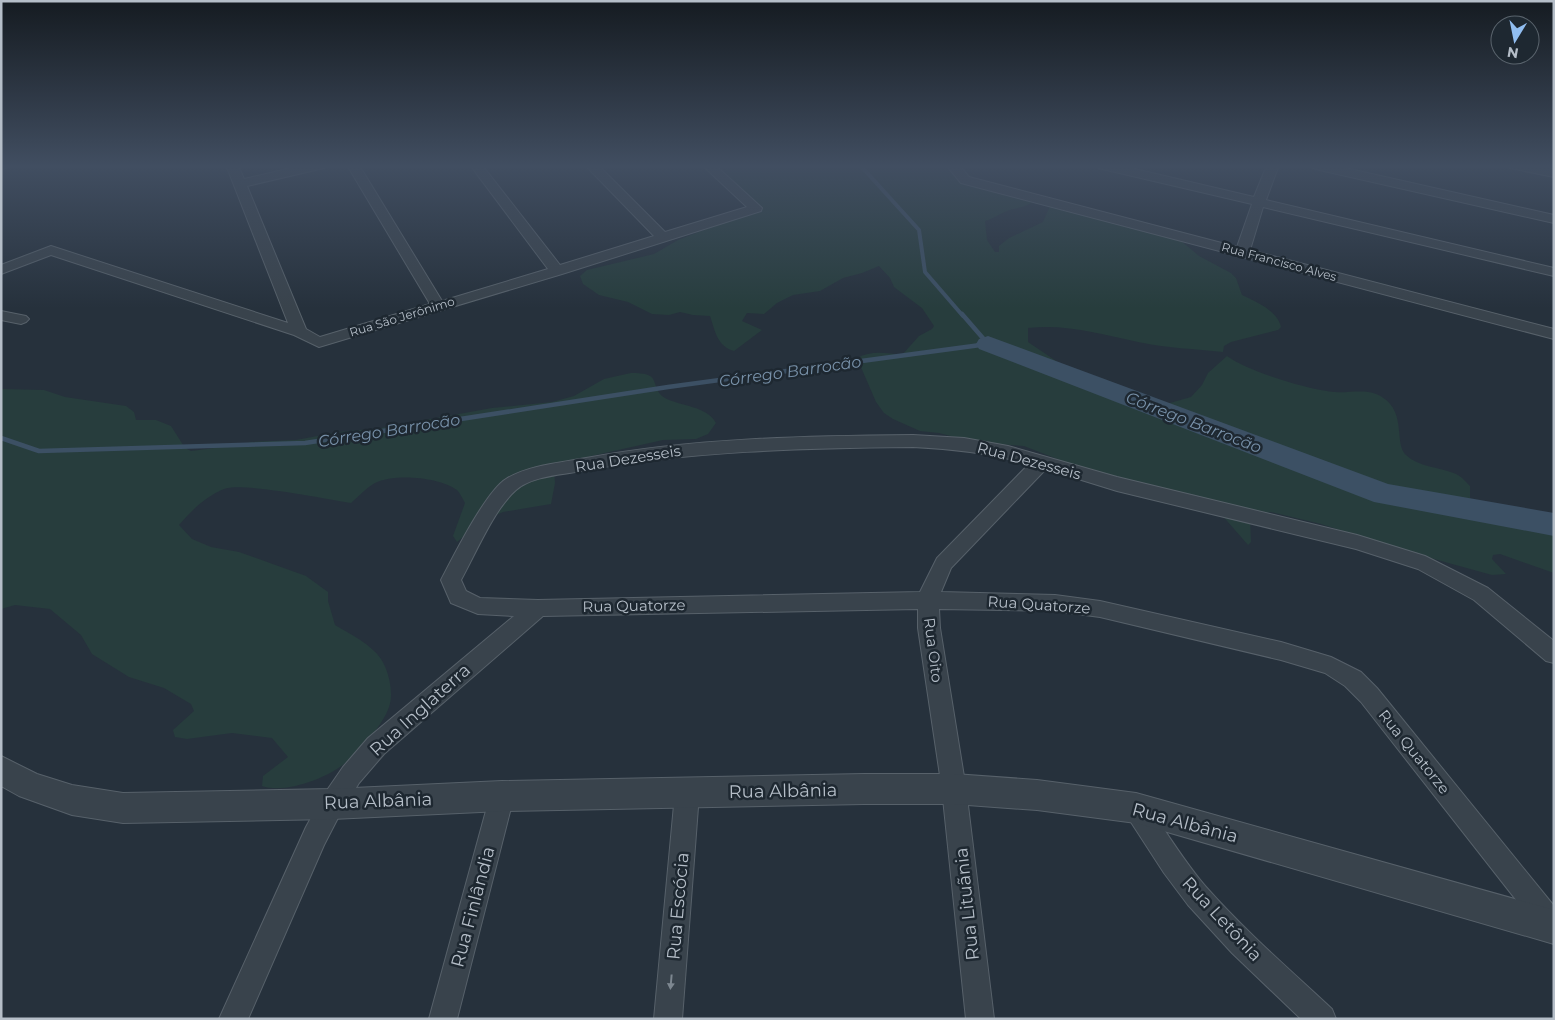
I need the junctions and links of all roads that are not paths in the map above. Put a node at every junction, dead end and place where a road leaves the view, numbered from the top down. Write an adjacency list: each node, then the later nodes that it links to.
1 (251, 213): 20 (street)
2 (382, 213): 17 (street)
3 (512, 213): 15 (street)
4 (638, 213): 11 (street)
5 (742, 213): 11 (street, Rua São Jerônimo)
6 (1089, 213): 13 (street, Rua Francisco Alves)
7 (1255, 213): 13 (street)
8 (1307, 213): 16 (street)
9 (1526, 213): 10 (street)
10 (1554, 219)
11 (663, 238): 15 (street, Rua São Jerônimo)
12 (52, 250): 14 (street); 20 (street, Rua São Jerônimo)
13 (1242, 253): 21 (street, Rua Francisco Alves)
14 (1, 270)
15 (557, 271): 17 (street, Rua São Jerônimo)
16 (1554, 272)
17 (438, 306): 20 (street, Rua São Jerônimo)
18 (1, 315): 19 (street)
19 (21, 320)
20 (299, 332)
21 (1554, 334)
22 (1042, 462): 23 (street, Rua Dezesseis); 24 (street, Rua Oito); 26 (street, Rua Dezesseis)
23 (458, 597): 25 (street, Rua Quatorze)
24 (928, 600): 25 (street, Rua Quatorze); 28 (street, Rua Oito); 33 (street, Rua Quatorze)
25 (538, 608): 31 (street, Rua Inglaterra)
26 (1554, 654)
27 (1, 770): 31 (street, Rua Albânia)
28 (954, 789): 29 (street, Rua Albânia); 32 (street, Rua Albânia); 37 (street, Rua Lituãnia)
29 (687, 794): 30 (street, Rua Albânia); 36 (street, Rua Escócia, one-way to 36)
30 (502, 796): 31 (street, Rua Albânia); 35 (street, Rua Finlândia)
31 (332, 804): 34 (street, Rua Inglaterra)
32 (1136, 808): 33 (street, Rua Albânia); 38 (street, Rua Letônia)
33 (1554, 927)
34 (233, 1019)
35 (443, 1019)
36 (668, 1019)
37 (980, 1019)
38 (1322, 1019)

